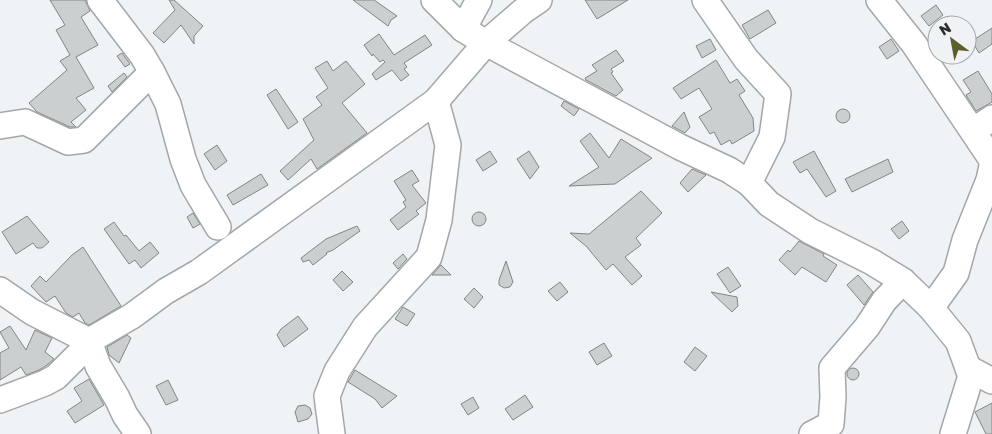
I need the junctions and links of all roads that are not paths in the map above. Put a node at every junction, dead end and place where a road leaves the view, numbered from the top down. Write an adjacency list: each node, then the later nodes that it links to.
1 (100, 0): 9 (street)
2 (434, 0): 7 (street)
3 (479, 0): 7 (street)
4 (539, 0): 8 (street)
5 (705, 0): 15 (street)
6 (879, 0): 11 (street)
7 (463, 29): 8 (street)
8 (486, 43): 10 (street); 15 (street)
9 (152, 72): 12 (street); 16 (street)
10 (436, 101): 20 (street); 25 (street)
11 (983, 125): 13 (street)
12 (0, 126)
13 (992, 160)
14 (992, 166): 19 (street)
15 (749, 183): 17 (street)
16 (218, 227)
17 (903, 281): 19 (street); 26 (street)
18 (0, 290): 20 (street)
19 (930, 308): 21 (street)
20 (89, 341): 23 (street); 24 (street)
21 (968, 368): 22 (street); 27 (street)
22 (992, 381)
23 (0, 400)
24 (138, 434)
25 (332, 434)
26 (812, 434)
27 (953, 434)

